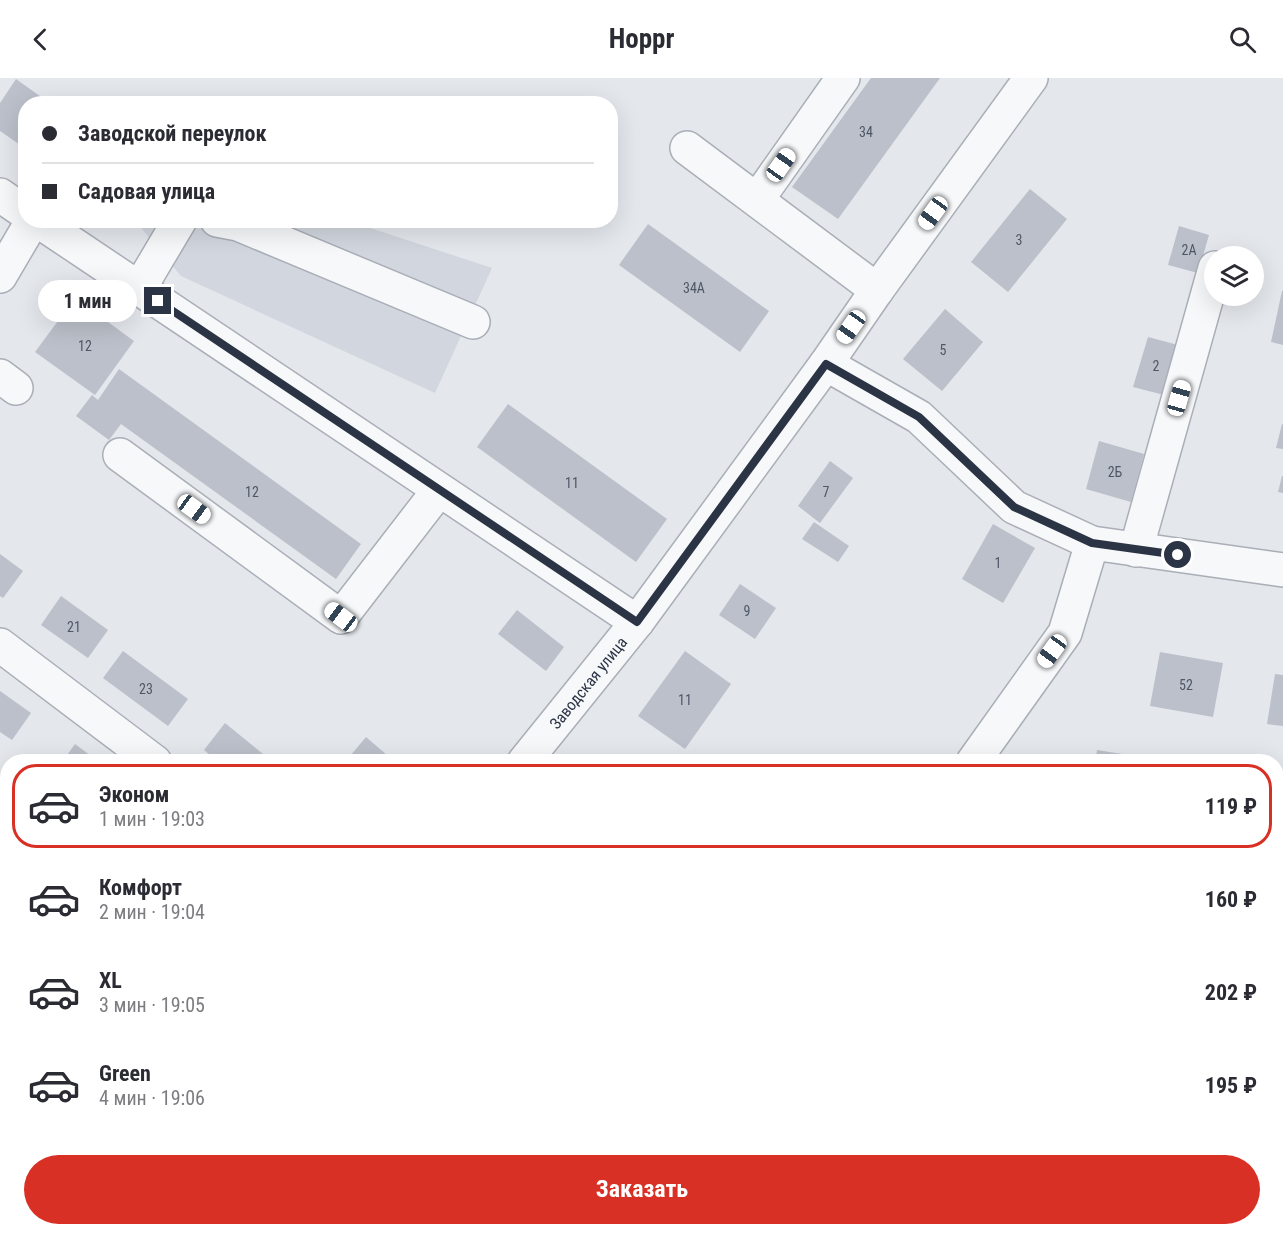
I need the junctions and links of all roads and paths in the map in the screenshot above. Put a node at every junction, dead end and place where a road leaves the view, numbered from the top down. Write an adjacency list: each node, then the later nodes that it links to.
1 (843, 78): 5 (street)
2 (1031, 78): 13 (street, Заводская улица)
3 (687, 148): 5 (street)
4 (0, 195): 6 (street)
5 (757, 200): 13 (street)
6 (18, 207)
7 (30, 228): 11 (street)
8 (47, 228): 12 (street)
9 (175, 228): 12 (street)
10 (248, 228): 15 (street)
11 (0, 276)
12 (139, 289): 18 (street)
13 (877, 290): 16 (street, Заводская улица)
14 (1204, 306): 20 (street)
15 (473, 322)
16 (826, 364): 19 (street); 22 (street, Заводская улица)
17 (120, 455): 18 (street)
18 (439, 490): 22 (street)
19 (1092, 543): 20 (street); 26 (street)
20 (1136, 550): 21 (street)
21 (1283, 570)
22 (637, 622): 25 (street, Заводская улица)
23 (0, 645): 24 (street)
24 (144, 754)
25 (530, 754)
26 (979, 754)

